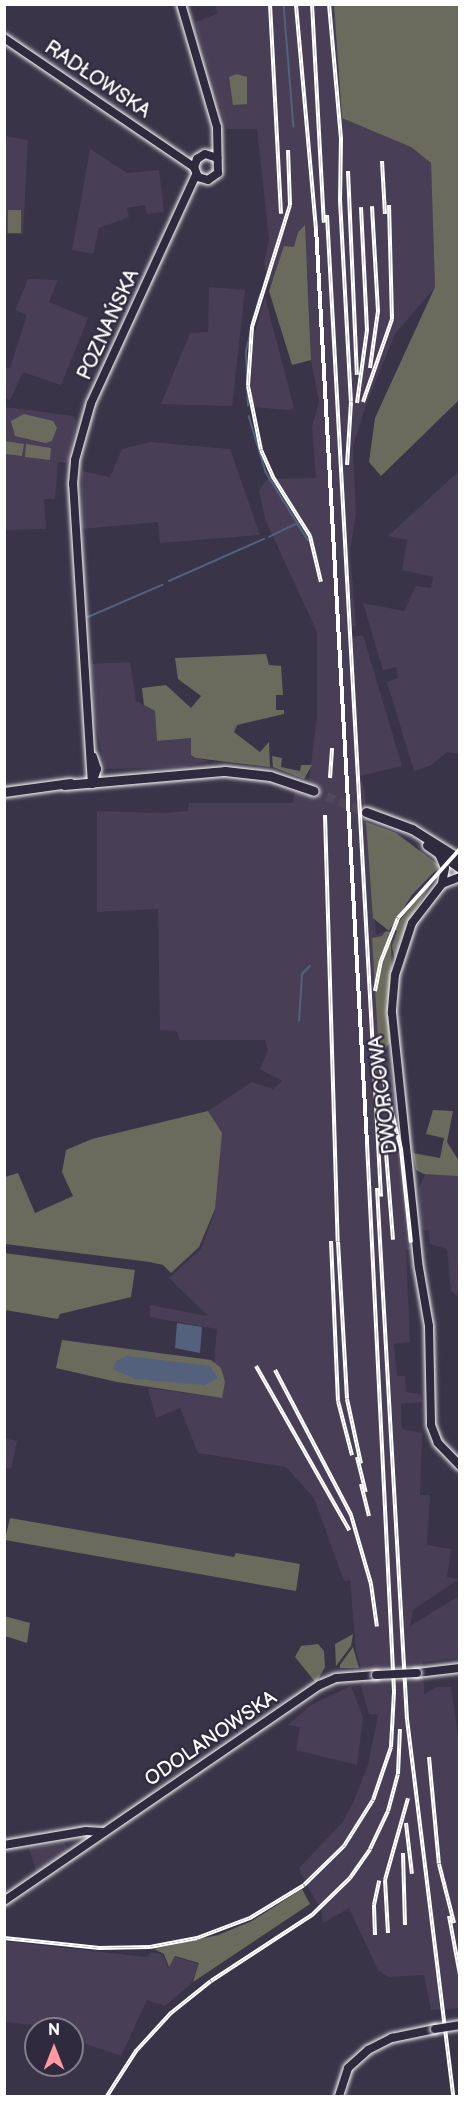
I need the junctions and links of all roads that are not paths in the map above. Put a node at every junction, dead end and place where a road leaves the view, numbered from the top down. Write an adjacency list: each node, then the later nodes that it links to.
1 (176, 4): 5 (main road)
2 (181, 4): 6 (main road)
3 (4, 38): 4 (main road, RADŁOWSKA)
4 (172, 149): 5 (main road); 7 (main road)
5 (202, 156): 6 (main road); 7 (main road)
6 (217, 159): 8 (main road)
7 (195, 171): 8 (main road); 9 (main road, POZNAŃSKA)
8 (205, 180): 9 (main road, POZNAŃSKA)
9 (75, 495): 10 (main road, POZNAŃSKA)
10 (93, 781): 11 (main road); 12 (main road)
11 (314, 791)
12 (4, 792)
13 (366, 812): 14 (main road)
14 (392, 823): 15 (main road); 16 (main road)
15 (437, 851): 17 (main road); 19 (main road)
16 (459, 859)
17 (459, 868)
18 (459, 877): 19 (main road)
19 (442, 884): 20 (main road, DWORCOWA)
20 (459, 1466)
21 (459, 1668): 23 (main road, ODOLANOWSKA, bridge)
22 (72, 1834): 23 (main road); 24 (main road); 25 (main road)
23 (100, 1835): 25 (main road, ODOLANOWSKA)
24 (4, 1845)
25 (79, 1850): 26 (main road, ODOLANOWSKA)
26 (4, 1901)
27 (459, 2025): 28 (main road, bridge)
28 (339, 2097)

